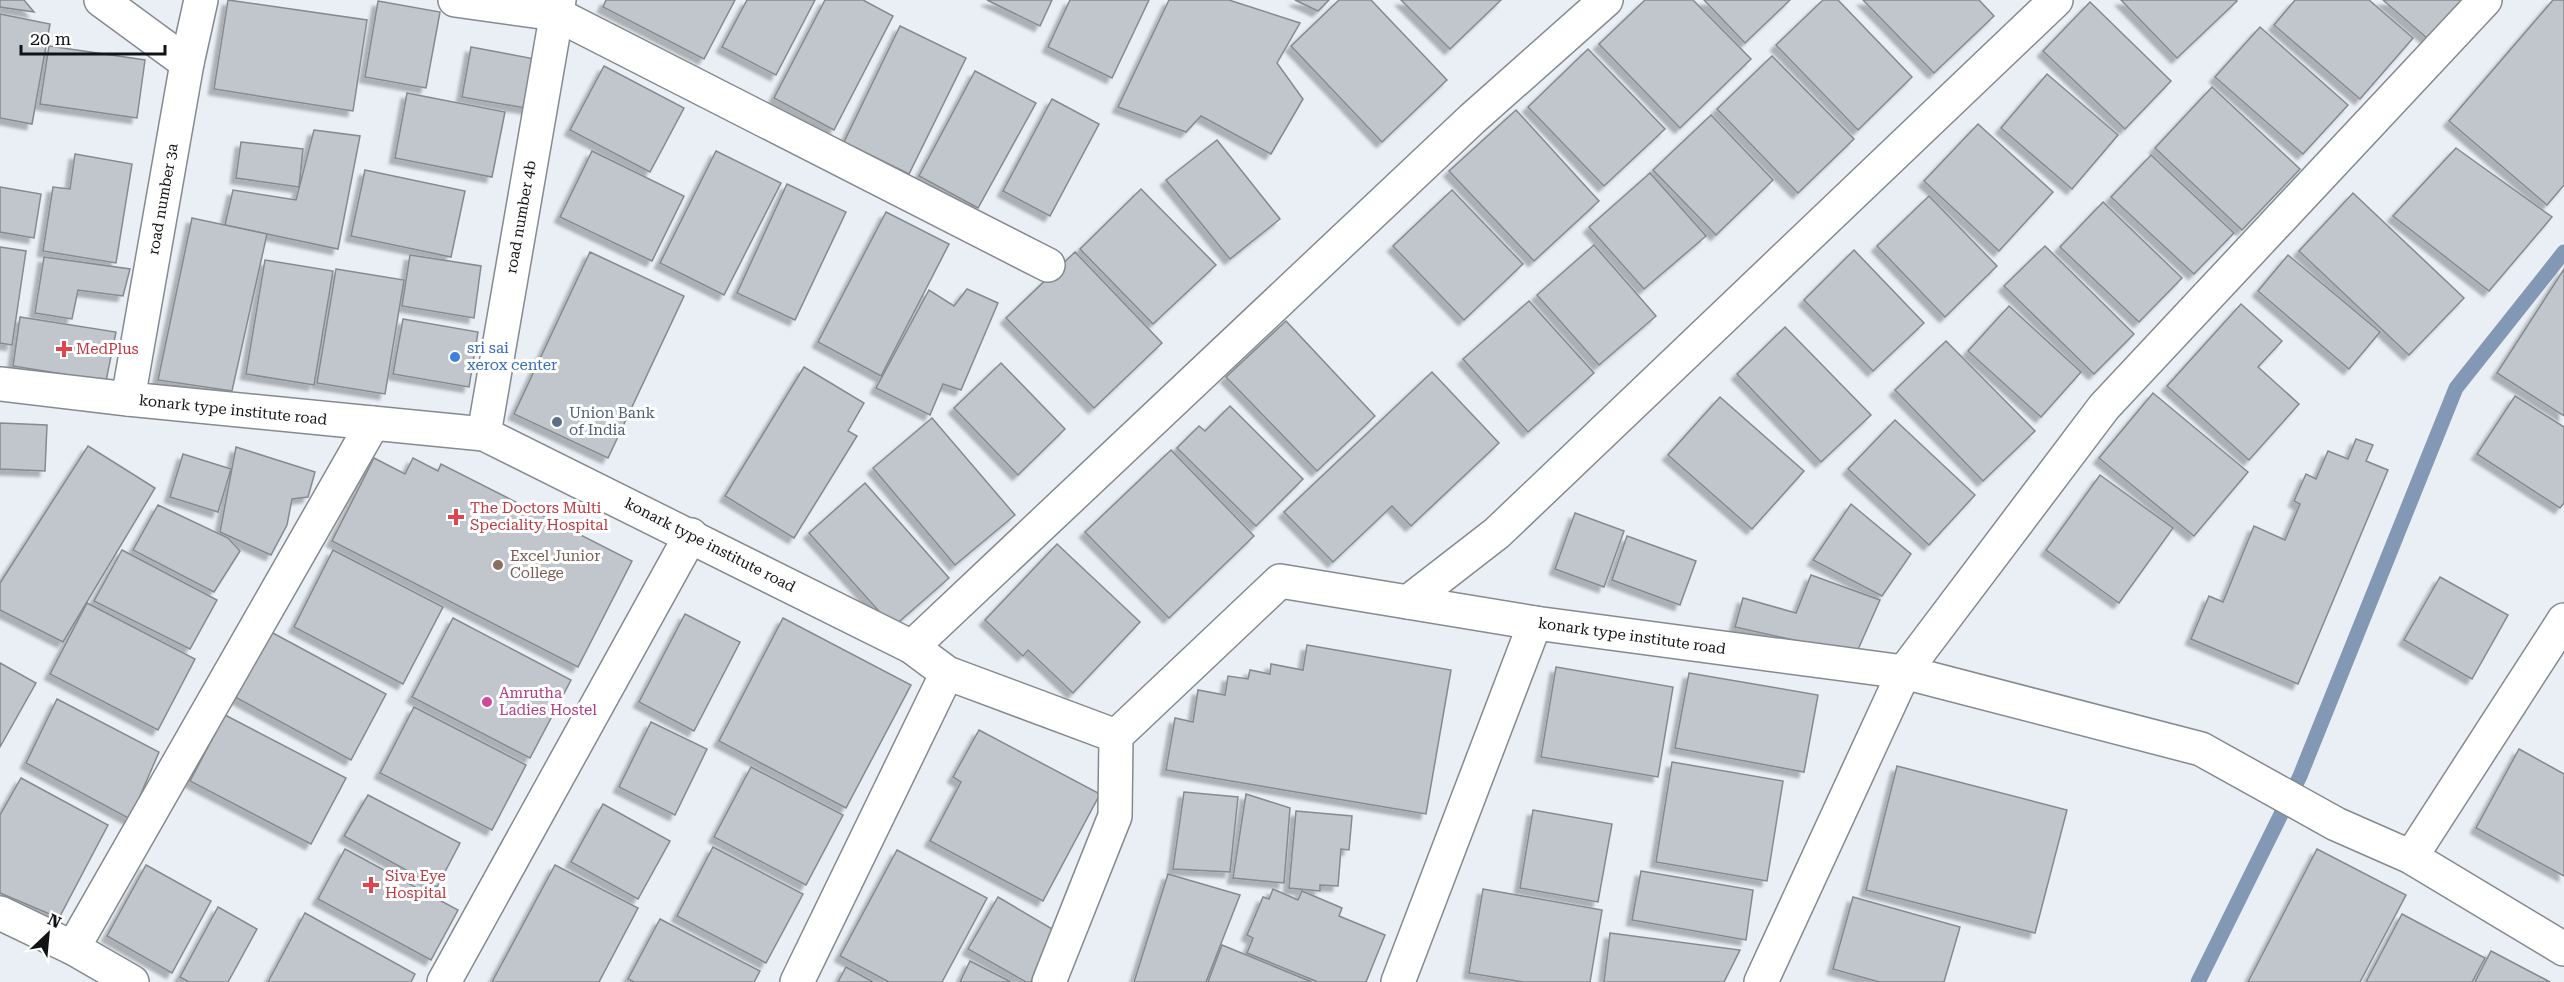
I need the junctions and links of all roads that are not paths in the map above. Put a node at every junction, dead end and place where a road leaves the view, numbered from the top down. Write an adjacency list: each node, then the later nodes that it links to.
1 (101, 0): 8 (street)
2 (201, 0): 8 (street, road number 3a)
3 (455, 0): 7 (street)
4 (2056, 0): 15 (street)
5 (2485, 0): 19 (street)
6 (1602, 1): 18 (street)
7 (558, 7): 9 (street); 13 (street, road number 4b)
8 (187, 63): 11 (street, road number 3a)
9 (1048, 265)
10 (0, 384): 11 (street, konark type institute road)
11 (128, 399): 12 (street, konark type institute road)
12 (373, 423): 13 (street, konark type institute road); 24 (street)
13 (484, 434): 14 (street, konark type institute road)
14 (691, 535): 18 (street, konark type institute road); 27 (street)
15 (1408, 603): 17 (street, konark type institute road); 21 (street, konark type institute road)
16 (2564, 620): 22 (street)
17 (1535, 623): 19 (street, konark type institute road); 30 (street)
18 (912, 647): 20 (street, konark type institute road)
19 (1904, 672): 22 (street, konark type institute road); 31 (street)
20 (947, 673): 21 (street, konark type institute road); 28 (street)
21 (1116, 736): 29 (street)
22 (2411, 857): 25 (street, konark type institute road)
23 (0, 913): 24 (street)
24 (73, 948): 26 (street)
25 (2564, 950)
26 (132, 982)
27 (444, 982)
28 (797, 982)
29 (1049, 982)
30 (1398, 982)
31 (1761, 982)

